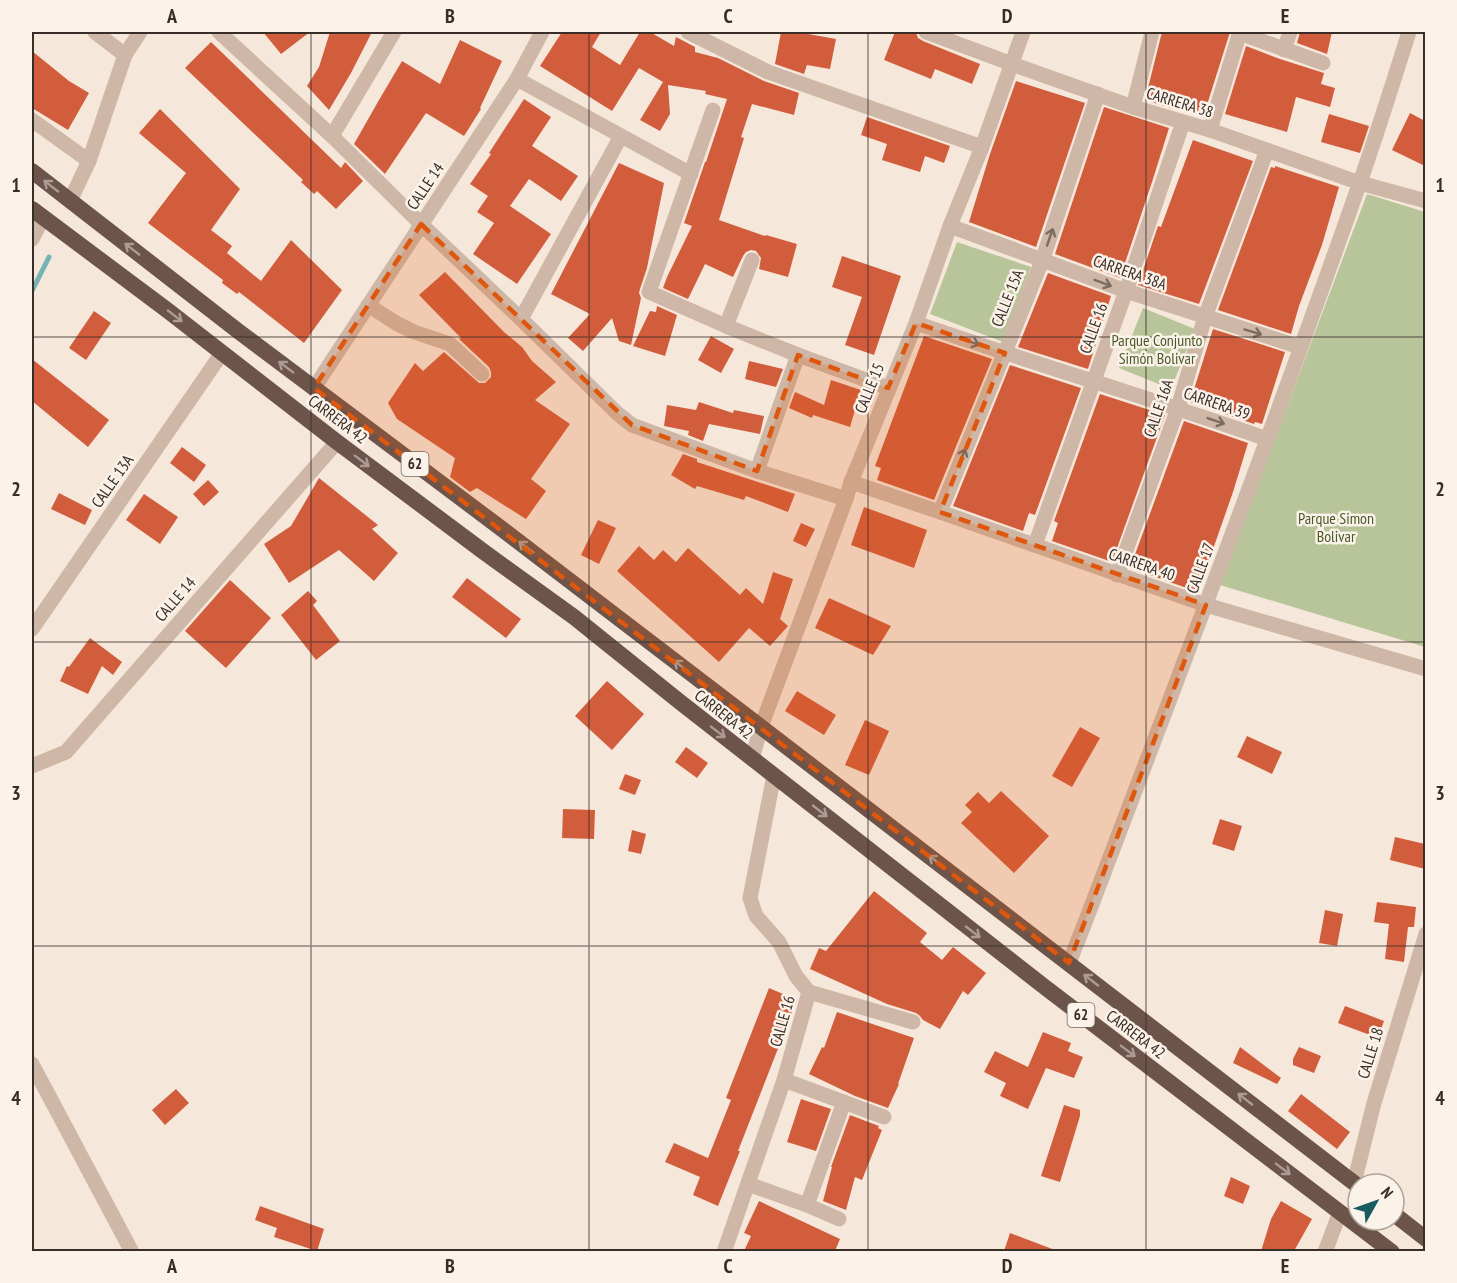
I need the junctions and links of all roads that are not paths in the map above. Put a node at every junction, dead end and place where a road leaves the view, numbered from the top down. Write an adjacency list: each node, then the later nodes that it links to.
1 (95, 32): 14 (street)
2 (140, 32): 14 (street)
3 (220, 32): 24 (street)
4 (394, 32): 24 (street)
5 (542, 32): 17 (street, CALLE 14)
6 (688, 32): 26 (street)
7 (926, 32): 16 (street, CARRERA 38)
8 (1023, 32): 16 (street, CALLE 15)
9 (1152, 32): 19 (street)
10 (1240, 32): 13 (street); 23 (street)
11 (1290, 32): 13 (street)
12 (1409, 32): 31 (street, CALLE 17)
13 (1284, 50): 15 (street)
14 (126, 55): 28 (street)
15 (1323, 63)
16 (1012, 64): 18 (street, CARRERA 38); 26 (street, CALLE 15)
17 (517, 79): 25 (street); 35 (street, CALLE 14)
18 (1098, 94): 19 (street, CARRERA 38); 39 (street, CALLE 15A, one-way to 18)
19 (1133, 107): 22 (street, CARRERA 38)
20 (713, 110): 30 (street)
21 (32, 120): 28 (street)
22 (1183, 122): 23 (street, CARRERA 38); 40 (street, CALLE 16)
23 (1210, 130): 27 (street, CARRERA 38)
24 (332, 136): 35 (street)
25 (621, 136): 30 (street); 43 (street)
26 (982, 147): 36 (street, CALLE 15)
27 (1267, 150): 31 (street, CARRERA 38); 42 (street, CALLE 16A)
28 (89, 161): 32 (street)
29 (32, 171): 32 (highway, CARRERA 42 / 62, one-way to 29)
30 (691, 174): 45 (street)
31 (1360, 183): 33 (street, CARRERA 38); 46 (street, CALLE 17)
32 (70, 201): 52 (highway, CARRERA 42 / 62, one-way to 32)
33 (1425, 201)
34 (37, 214): 37 (street); 47 (highway, CARRERA 42 / 62, one-way to 47)
35 (421, 224): 41 (street, CALLE 14); 43 (street)
36 (950, 226): 39 (street, CARRERA 38A); 44 (street, CALLE 15)
37 (32, 239)
38 (752, 260): 45 (street)
39 (1042, 261): 40 (street, CARRERA 38A, one-way to 40); 48 (street, CALLE 15A)
40 (1126, 291): 42 (street, CARRERA 38A); 51 (street, CALLE 16)
41 (368, 305): 50 (street); 52 (street, CALLE 14)
42 (1205, 317): 46 (street, CARRERA 38A, one-way to 46); 54 (street, CALLE 16A)
43 (521, 319): 57 (street)
44 (916, 323): 48 (street, CARRERA 39, one-way to 48); 53 (street, CALLE 15)
45 (726, 326): 49 (street)
46 (1300, 347): 55 (street, CALLE 17)
47 (222, 353): 56 (highway, CARRERA 42 / 62); 64 (street, CALLE 13A)
48 (1005, 353): 51 (street, CARRERA 39); 60 (street, CALLE 15A, one-way to 48)
49 (798, 355): 53 (street); 57 (street)
50 (482, 374)
51 (1093, 381): 54 (street, CARRERA 39); 61 (street, CALLE 16)
52 (314, 388): 66 (highway, CARRERA 42 / 62, one-way to 52)
53 (888, 388): 58 (street, CALLE 15)
54 (1178, 408): 55 (street, CARRERA 39, one-way to 55); 62 (street, CALLE 16A)
55 (1267, 439): 63 (street, CALLE 17)
56 (337, 442): 67 (highway, CARRERA 42 / 62, one-way to 67); 68 (street, CALLE 14)
57 (758, 471): 59 (street)
58 (851, 483): 59 (street, CALLE 15); 60 (street, CARRERA 40)
59 (846, 499): 66 (street, CALLE 15)
60 (940, 512): 61 (street, CARRERA 40)
61 (1035, 545): 62 (street, CARRERA 40)
62 (1117, 575): 63 (street, CARRERA 40)
63 (1206, 605): 65 (street, CARRERA 40); 71 (street, CALLE 17)
64 (32, 629)
65 (1425, 669)
66 (761, 727): 67 (street, CALLE 15); 71 (highway, CARRERA 42 / 62, one-way to 66)
67 (752, 759): 69 (highway, CARRERA 42 / 62)
68 (32, 766)
69 (774, 775): 72 (street, CALLE 16); 82 (highway, CARRERA 42 / 62, one-way to 82)
70 (1425, 934): 78 (street, CALLE 18)
71 (1068, 963): 79 (highway, CARRERA 42 / 62, one-way to 71)
72 (809, 992): 73 (street); 75 (street, CALLE 16)
73 (913, 1022)
74 (32, 1064): 86 (street)
75 (784, 1080): 76 (street); 80 (street, CALLE 16)
76 (844, 1102): 77 (street); 81 (street)
77 (884, 1117)
78 (1359, 1172)
79 (1346, 1177)
80 (748, 1184): 81 (street); 87 (street, CALLE 16)
81 (807, 1205): 83 (street)
82 (1340, 1212): 88 (street); 89 (highway, CARRERA 42 / 62)
83 (839, 1219)
84 (1406, 1224): 85 (highway)
85 (1425, 1239)
86 (132, 1251)
87 (724, 1251)
88 (1324, 1251)
89 (1392, 1251)

